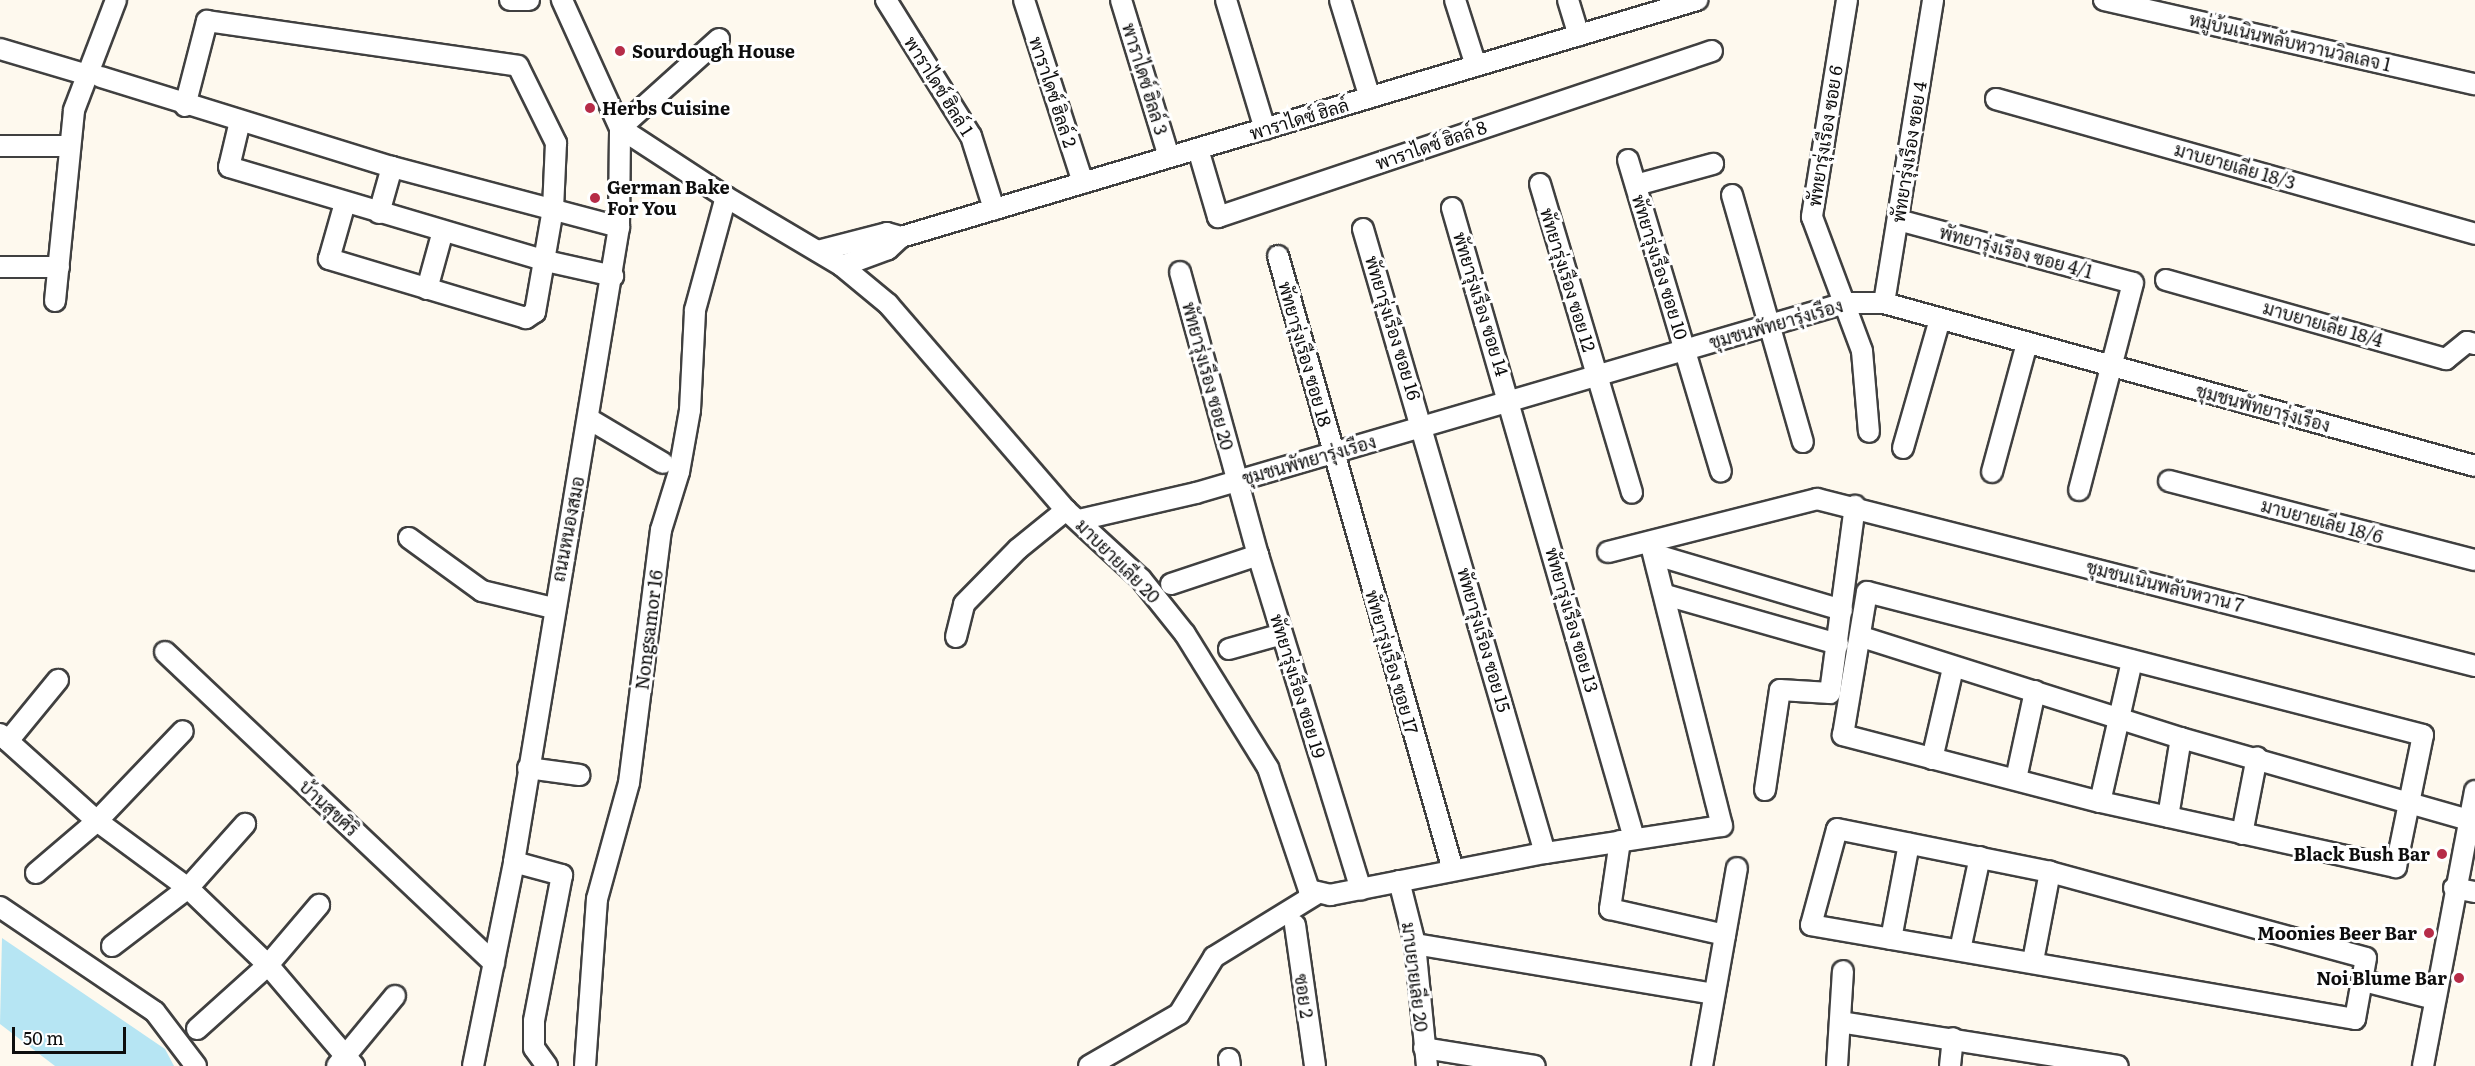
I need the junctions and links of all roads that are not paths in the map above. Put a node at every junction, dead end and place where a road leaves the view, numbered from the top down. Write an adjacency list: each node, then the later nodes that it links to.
1 (116, 0): 21 (street)
2 (510, 0): 3 (street)
3 (529, 0)
4 (562, 0): 27 (street, ถนนหนองสมอ)
5 (886, 0): 44 (street, พาราไดซ์ ฮิลล์ 1)
6 (1024, 0): 36 (street, พาราไดซ์ ฮิลล์ 2)
7 (1121, 0): 32 (street, พาราไดซ์ ฮิลล์ 3)
8 (1226, 0): 28 (street)
9 (1340, 0): 23 (street)
10 (1455, 0): 20 (street)
11 (1568, 0): 16 (street)
12 (1697, 0): 16 (street, พาราไดซ์ ฮิลล์)
13 (1847, 0): 63 (street, พัทยารุ่งเรือง ซอย 6)
14 (1934, 0): 46 (street, พัทยารุ่งเรือง ซอย 4)
15 (2104, 0): 22 (street, หมู่บ้นเนินพลับหวานวิลเลจ 1)
16 (1579, 35): 20 (street, พาราไดซ์ ฮิลล์)
17 (719, 39): 27 (street)
18 (0, 49): 21 (street)
19 (1712, 51): 31 (street, พาราไดซ์ ฮิลล์ 8)
20 (1476, 66): 23 (street, พาราไดซ์ ฮิลล์)
21 (94, 76): 25 (street); 30 (street)
22 (2475, 84)
23 (1370, 98): 28 (street, พาราไดซ์ ฮิลล์)
24 (1996, 99): 50 (street, มาบยายเลีย 18/3)
25 (185, 106): 26 (street); 43 (street)
26 (240, 121): 35 (street); 41 (street)
27 (620, 128): 40 (street, มาบยายเลีย 20); 47 (street, ถนนหนองสมอ)
28 (1265, 129): 31 (street, พาราไดซ์ ฮิลล์)
29 (0, 146): 30 (street)
30 (68, 146): 57 (street)
31 (1198, 148): 32 (street, พาราไดซ์ ฮิลล์)
32 (1169, 157): 36 (street, พาราไดซ์ ฮิลล์)
33 (1628, 160): 38 (street, พัทยารุ่งเรือง ซอย 10)
34 (1713, 164): 38 (street, พัทยารุ่งเรือง ซอย 10)
35 (392, 167): 43 (street); 45 (street)
36 (1083, 183): 44 (street, พาราไดซ์ ฮิลล์)
37 (1540, 184): 71 (street, พัทยารุ่งเรือง ซอย 12)
38 (1636, 185): 69 (street, พัทยารุ่งเรือง ซอย 10)
39 (1732, 195): 66 (street)
40 (726, 198): 52 (street, มาบยายเลีย 20); 167 (street, Nongsamor 16)
41 (345, 203): 45 (street); 61 (street)
42 (1452, 208): 72 (street, พัทยารุ่งเรือง ซอย 14)
43 (553, 209): 47 (street); 54 (street)
44 (994, 209): 51 (street, พาราไดซ์ ฮิลล์)
45 (379, 213): 49 (street)
46 (1898, 220): 64 (street, พัทยารุ่งเรือง ซอย 4); 70 (street, พัทยารุ่งเรือง ซอย 4/1)
47 (618, 226): 59 (street, ถนนหนองสมอ)
48 (1363, 229): 74 (street, พัทยารุ่งเรือง ซอย 16)
49 (444, 231): 54 (street); 61 (street)
50 (2475, 234)
51 (901, 237): 52 (street, พาราไดซ์ ฮิลล์); 55 (street, พาราไดซ์ ฮิลล์)
52 (818, 251): 55 (street, มาบยายเลีย 20)
53 (1278, 256): 78 (street, พัทยารุ่งเรือง ซอย 18)
54 (546, 261): 59 (street); 61 (street)
55 (842, 266): 88 (street, มาบยายเลีย 20)
56 (0, 267): 57 (street)
57 (59, 267): 62 (street)
58 (1180, 272): 83 (street, พัทยารุ่งเรือง ซอย 20)
59 (613, 276): 73 (street, ถนนหนองสมอ)
60 (2166, 280): 68 (street, มาบยายเลีย 18/4)
61 (427, 290)
62 (55, 301)
63 (1845, 303): 64 (street, ชุมชนพัทยารุ่งเรือง); 66 (street, ชุมชนพัทยารุ่งเรือง); 75 (street, พัทยารุ่งเรือง ซอย 6)
64 (1884, 303): 65 (street, ชุมชนพัทยารุ่งเรือง)
65 (1940, 319): 67 (street, ชุมชนพัทยารุ่งเรือง); 77 (street)
66 (1771, 324): 69 (street, ชุมชนพัทยารุ่งเรือง); 76 (street)
67 (2027, 343): 70 (street, ชุมชนพัทยารุ่งเรือง); 82 (street)
68 (2475, 344)
69 (1684, 350): 71 (street, ชุมชนพัทยารุ่งเรือง); 81 (street, พัทยารุ่งเรือง ซอย 10)
70 (2111, 366): 80 (street, ชุมชนพัทยารุ่งเรือง); 85 (street)
71 (1597, 375): 72 (street, ชุมชนพัทยารุ่งเรือง); 86 (street, พัทยารุ่งเรือง ซอย 12)
72 (1510, 401): 74 (street, ชุมชนพัทยารุ่งเรือง); 127 (street, พัทยารุ่งเรือง ซอย 13)
73 (589, 419): 79 (street); 96 (street, ถนนหนองสมอ)
74 (1422, 426): 78 (street, ชุมชนพัทยารุ่งเรือง); 129 (street, พัทยารุ่งเรือง ซอย 15)
75 (1869, 432)
76 (1803, 442)
77 (1903, 448)
78 (1332, 453): 83 (street, ชุมชนพัทยารุ่งเรือง); 133 (street, พัทยารุ่งเรือง ซอย 17)
79 (663, 463)
80 (2475, 466)
81 (1721, 471)
82 (1992, 472)
83 (1236, 481): 88 (street, ชุมชนพัทยารุ่งเรือง); 92 (street, พัทยารุ่งเรือง ซอย 19)
84 (2169, 481): 93 (street, มาบยายเลีย 18/6)
85 (2079, 490)
86 (1632, 493)
87 (1855, 506): 90 (street, ชุมชนเนินพลับหวาน 7); 97 (street); 105 (street, ชุมชนเนินพลับหวาน 7)
88 (1072, 515): 99 (street); 141 (street, มาบยายเลีย 20)
89 (409, 538): 96 (street)
90 (1653, 549): 91 (street, ชุมชนเนินพลับหวาน 7); 95 (street); 97 (street)
91 (1608, 552)
92 (1258, 555): 94 (street); 98 (street, พัทยารุ่งเรือง ซอย 19)
93 (2475, 560)
94 (1171, 584)
95 (1666, 595): 101 (street); 127 (street)
96 (553, 608): 115 (street, ถนนหนองสมอ)
97 (1842, 610): 101 (street)
98 (1282, 634): 102 (street); 139 (street, พัทยารุ่งเรือง ซอย 19)
99 (956, 637)
100 (1862, 637): 104 (street); 106 (street); 114 (street)
101 (1838, 644): 118 (street)
102 (1229, 649)
103 (165, 652): 151 (street, บ้านสุขศิริ)
104 (2132, 661): 109 (street); 121 (street)
105 (2475, 666)
106 (1953, 668): 108 (street); 114 (street)
107 (58, 680): 111 (street)
108 (2035, 691): 109 (street); 117 (street)
109 (2119, 718): 112 (street); 120 (street)
110 (183, 731): 123 (street)
111 (4, 737): 123 (street)
112 (2181, 738): 113 (street); 122 (street)
113 (2257, 757): 121 (street); 126 (street)
114 (1932, 759): 117 (street)
115 (528, 768): 116 (street); 131 (street, ถนนหนองสมอ)
116 (580, 775)
117 (2016, 779): 120 (street)
118 (1765, 790)
119 (2475, 791): 124 (street)
120 (2100, 802): 122 (street)
121 (2409, 802): 124 (street); 126 (street)
122 (2168, 817): 126 (street)
123 (97, 821): 135 (street); 137 (street)
124 (2472, 821): 138 (street)
125 (245, 824): 137 (street)
126 (2242, 834)
127 (1627, 839): 129 (street); 145 (street)
128 (1909, 844): 130 (street); 146 (street); 146 (street)
129 (1545, 854): 133 (street)
130 (1980, 857): 134 (street); 149 (street)
131 (514, 862): 151 (street, ถนนหนองสมอ); 166 (street)
132 (1737, 867): 145 (street)
133 (1453, 870): 136 (street)
134 (2050, 872): 150 (street); 154 (street)
135 (36, 873)
136 (1399, 881): 139 (street); 147 (street, มาบยายเลีย 20)
137 (188, 888): 148 (street); 152 (street)
138 (2454, 888): 140 (street); 157 (street)
139 (1361, 890): 141 (street)
140 (2475, 892)
141 (1318, 893): 163 (street)
142 (319, 905): 152 (street)
143 (0, 908): 164 (street)
144 (1295, 926): 168 (street, ซอย 2)
145 (1725, 935): 155 (street)
146 (1891, 939): 149 (street)
147 (1415, 944): 155 (street); 161 (street, มาบยายเลีย 20)
148 (112, 946)
149 (1960, 950): 150 (street)
150 (2033, 961): 154 (street)
151 (494, 963): 165 (street, ถนนหนองสมอ)
152 (268, 965): 159 (street); 162 (street)
153 (1843, 971): 158 (street)
154 (2364, 981): 157 (street)
155 (1714, 994): 170 (street)
156 (395, 996): 162 (street)
157 (2434, 999): 174 (street)
158 (1840, 1022): 160 (street); 171 (street)
159 (197, 1029)
160 (1953, 1038): 172 (street); 173 (street)
161 (1426, 1057): 169 (street)
162 (345, 1063)
163 (1093, 1065)
164 (196, 1066)
165 (473, 1066)
166 (547, 1066)
167 (585, 1066)
168 (1315, 1066)
169 (1535, 1066)
170 (1702, 1066)
171 (1837, 1066)
172 (1950, 1066)
173 (2118, 1066)
174 (2423, 1066)

